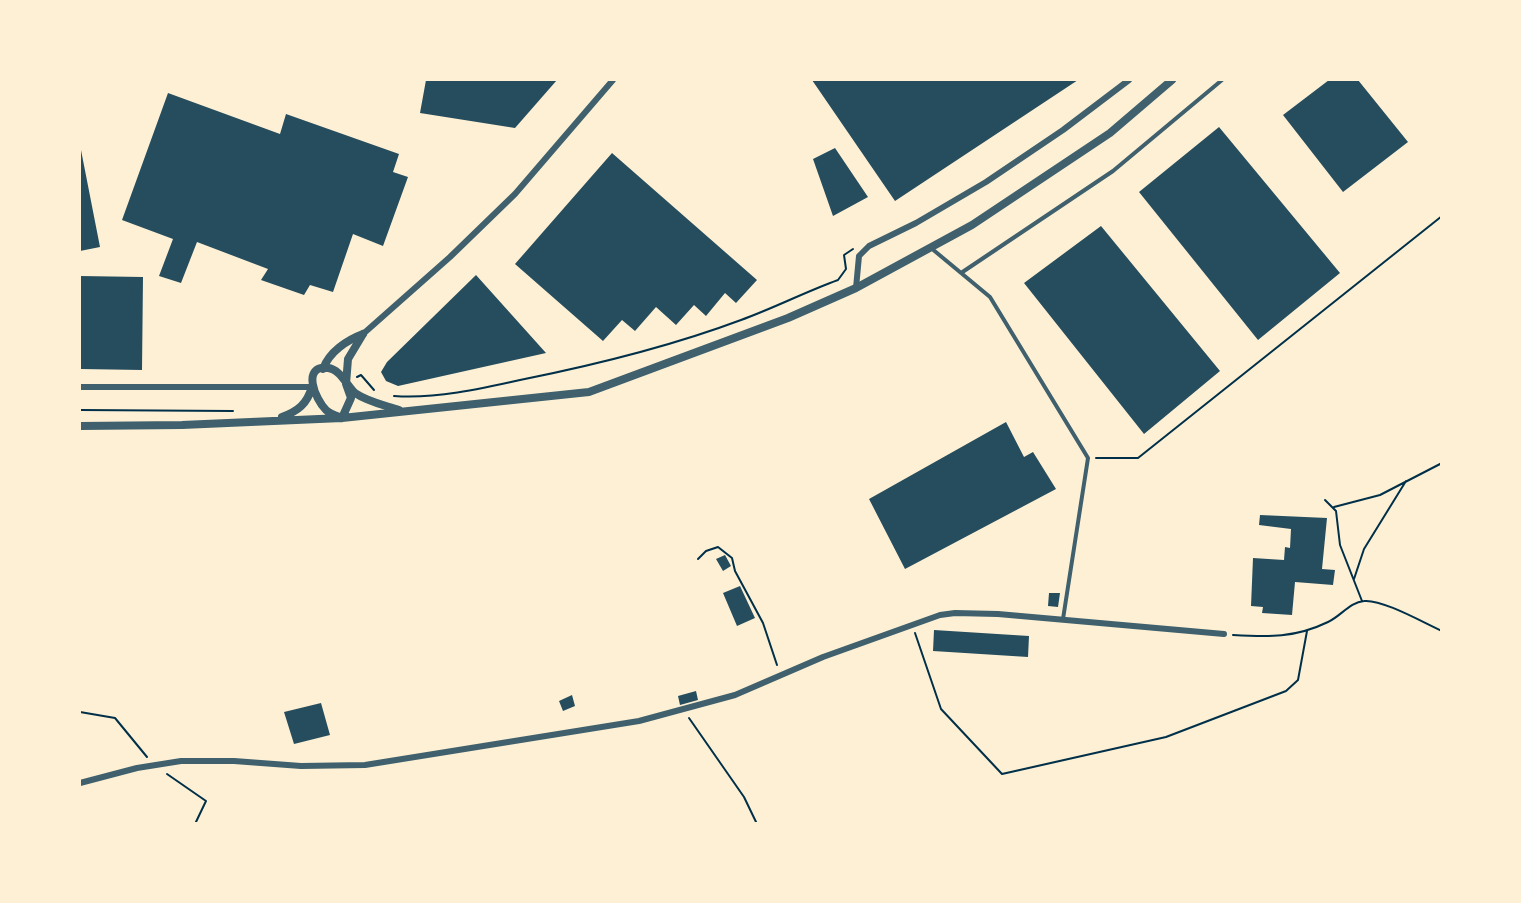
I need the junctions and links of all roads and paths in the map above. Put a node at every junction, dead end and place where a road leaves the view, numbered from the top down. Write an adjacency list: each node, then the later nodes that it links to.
1 (613, 80): 10 (street)
2 (1129, 80): 9 (street)
3 (1172, 80): 7 (street)
4 (1222, 80): 8 (lane)
5 (1442, 216): 23 (path)
6 (855, 247): 16 (path)
7 (931, 247): 8 (lane); 9 (street)
8 (962, 273): 23 (lane)
9 (856, 288): 19 (street)
10 (363, 334): 11 (street); 12 (street)
11 (323, 369): 12 (street); 14 (street)
12 (346, 384): 15 (path); 19 (street); 20 (street)
13 (80, 387): 14 (street)
14 (312, 387): 20 (street); 21 (street)
15 (378, 392)
16 (393, 396)
17 (80, 410): 18 (path)
18 (235, 411)
19 (405, 412): 20 (street)
20 (342, 418): 21 (street)
21 (278, 420): 22 (street)
22 (80, 426)
23 (1088, 458): 31 (lane)
24 (1442, 462): 25 (path)
25 (1408, 479): 27 (path); 29 (path)
26 (1325, 500): 27 (path)
27 (1334, 507): 29 (path)
28 (698, 559): 36 (path)
29 (1354, 579): 30 (path)
30 (1362, 601): 33 (path); 34 (path)
31 (1063, 619): 32 (street); 35 (street)
32 (913, 625): 33 (path); 36 (street)
33 (1306, 631): 35 (path)
34 (1442, 632)
35 (1224, 634)
36 (779, 677): 37 (street)
37 (689, 709): 38 (street); 39 (path)
38 (80, 783)
39 (757, 824)

